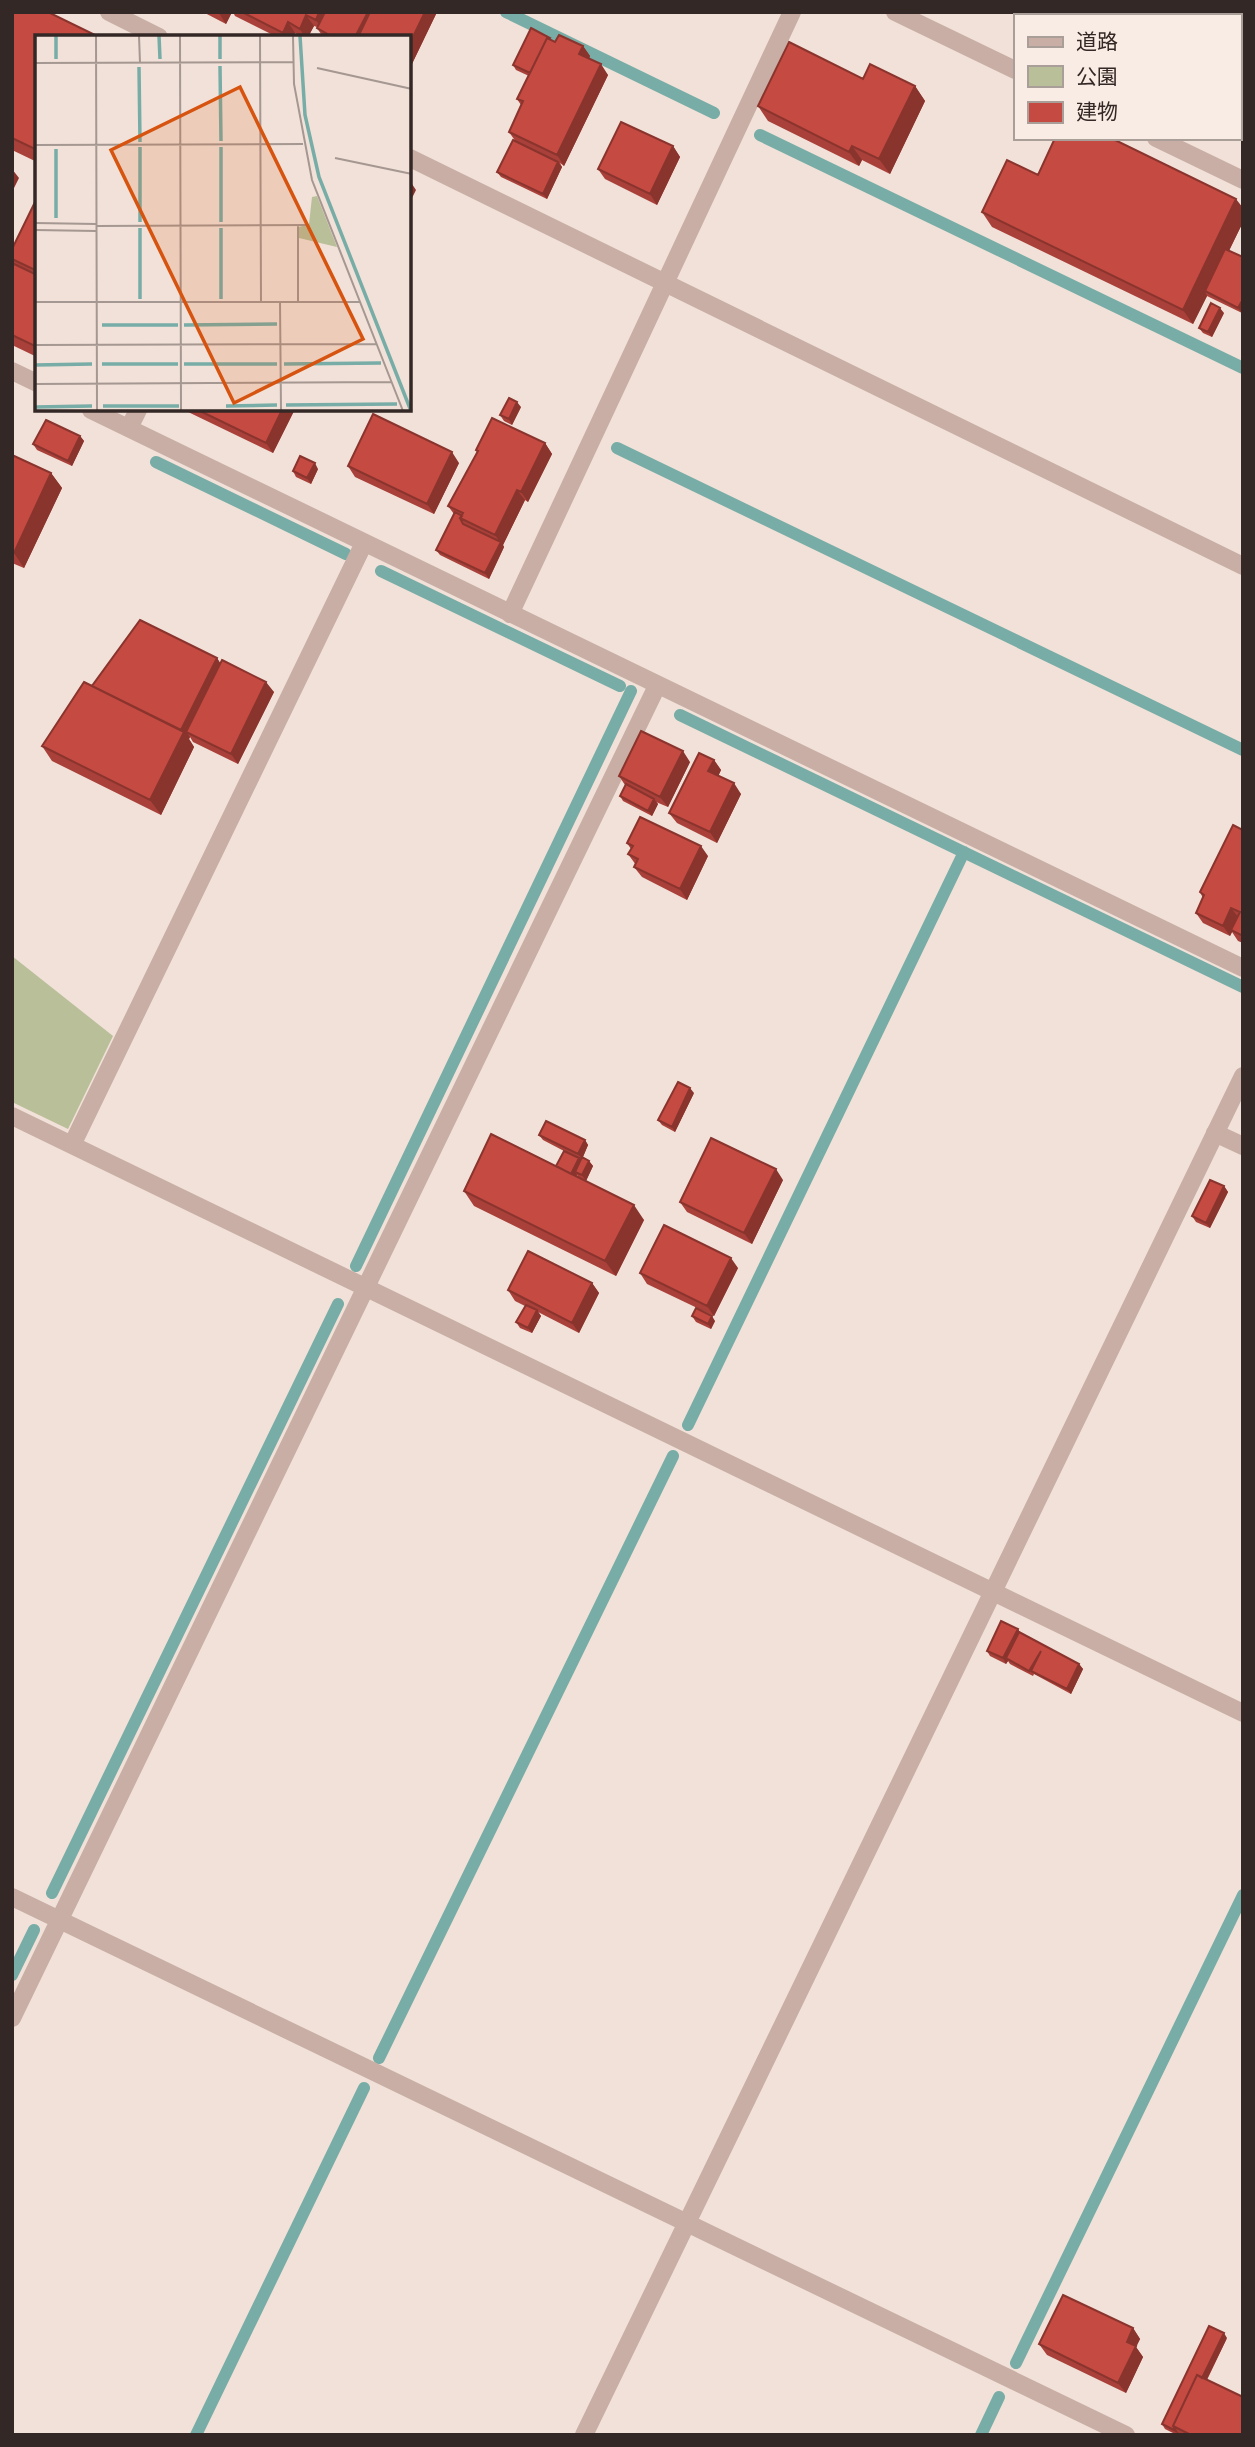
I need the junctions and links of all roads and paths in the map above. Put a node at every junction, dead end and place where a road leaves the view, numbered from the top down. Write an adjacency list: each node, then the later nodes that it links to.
1 (109, 12): 4 (street)
2 (792, 12): 9 (street)
3 (895, 12): 5 (street)
4 (155, 35)
5 (1014, 71)
6 (1160, 140): 8 (street)
7 (411, 158): 9 (street)
8 (1243, 180)
9 (665, 283): 16 (street); 17 (street)
10 (12, 371): 11 (street)
11 (35, 382)
12 (93, 411): 14 (street)
13 (138, 411): 14 (street)
14 (129, 428): 15 (street)
15 (364, 543): 17 (street); 23 (street)
16 (1243, 566)
17 (510, 614): 18 (street)
18 (657, 686): 19 (street); 25 (street)
19 (1243, 968)
20 (1243, 1076): 22 (street)
21 (12, 1116): 23 (street)
22 (1215, 1133): 24 (street); 26 (street)
23 (72, 1145): 25 (street)
24 (1243, 1146)
25 (366, 1289): 26 (street); 29 (street)
26 (992, 1592): 27 (street); 31 (street)
27 (1243, 1713)
28 (12, 1898): 29 (street)
29 (60, 1920): 30 (street); 31 (street)
30 (12, 2018)
31 (687, 2223): 32 (street); 33 (street)
32 (584, 2435)
33 (1126, 2435)

